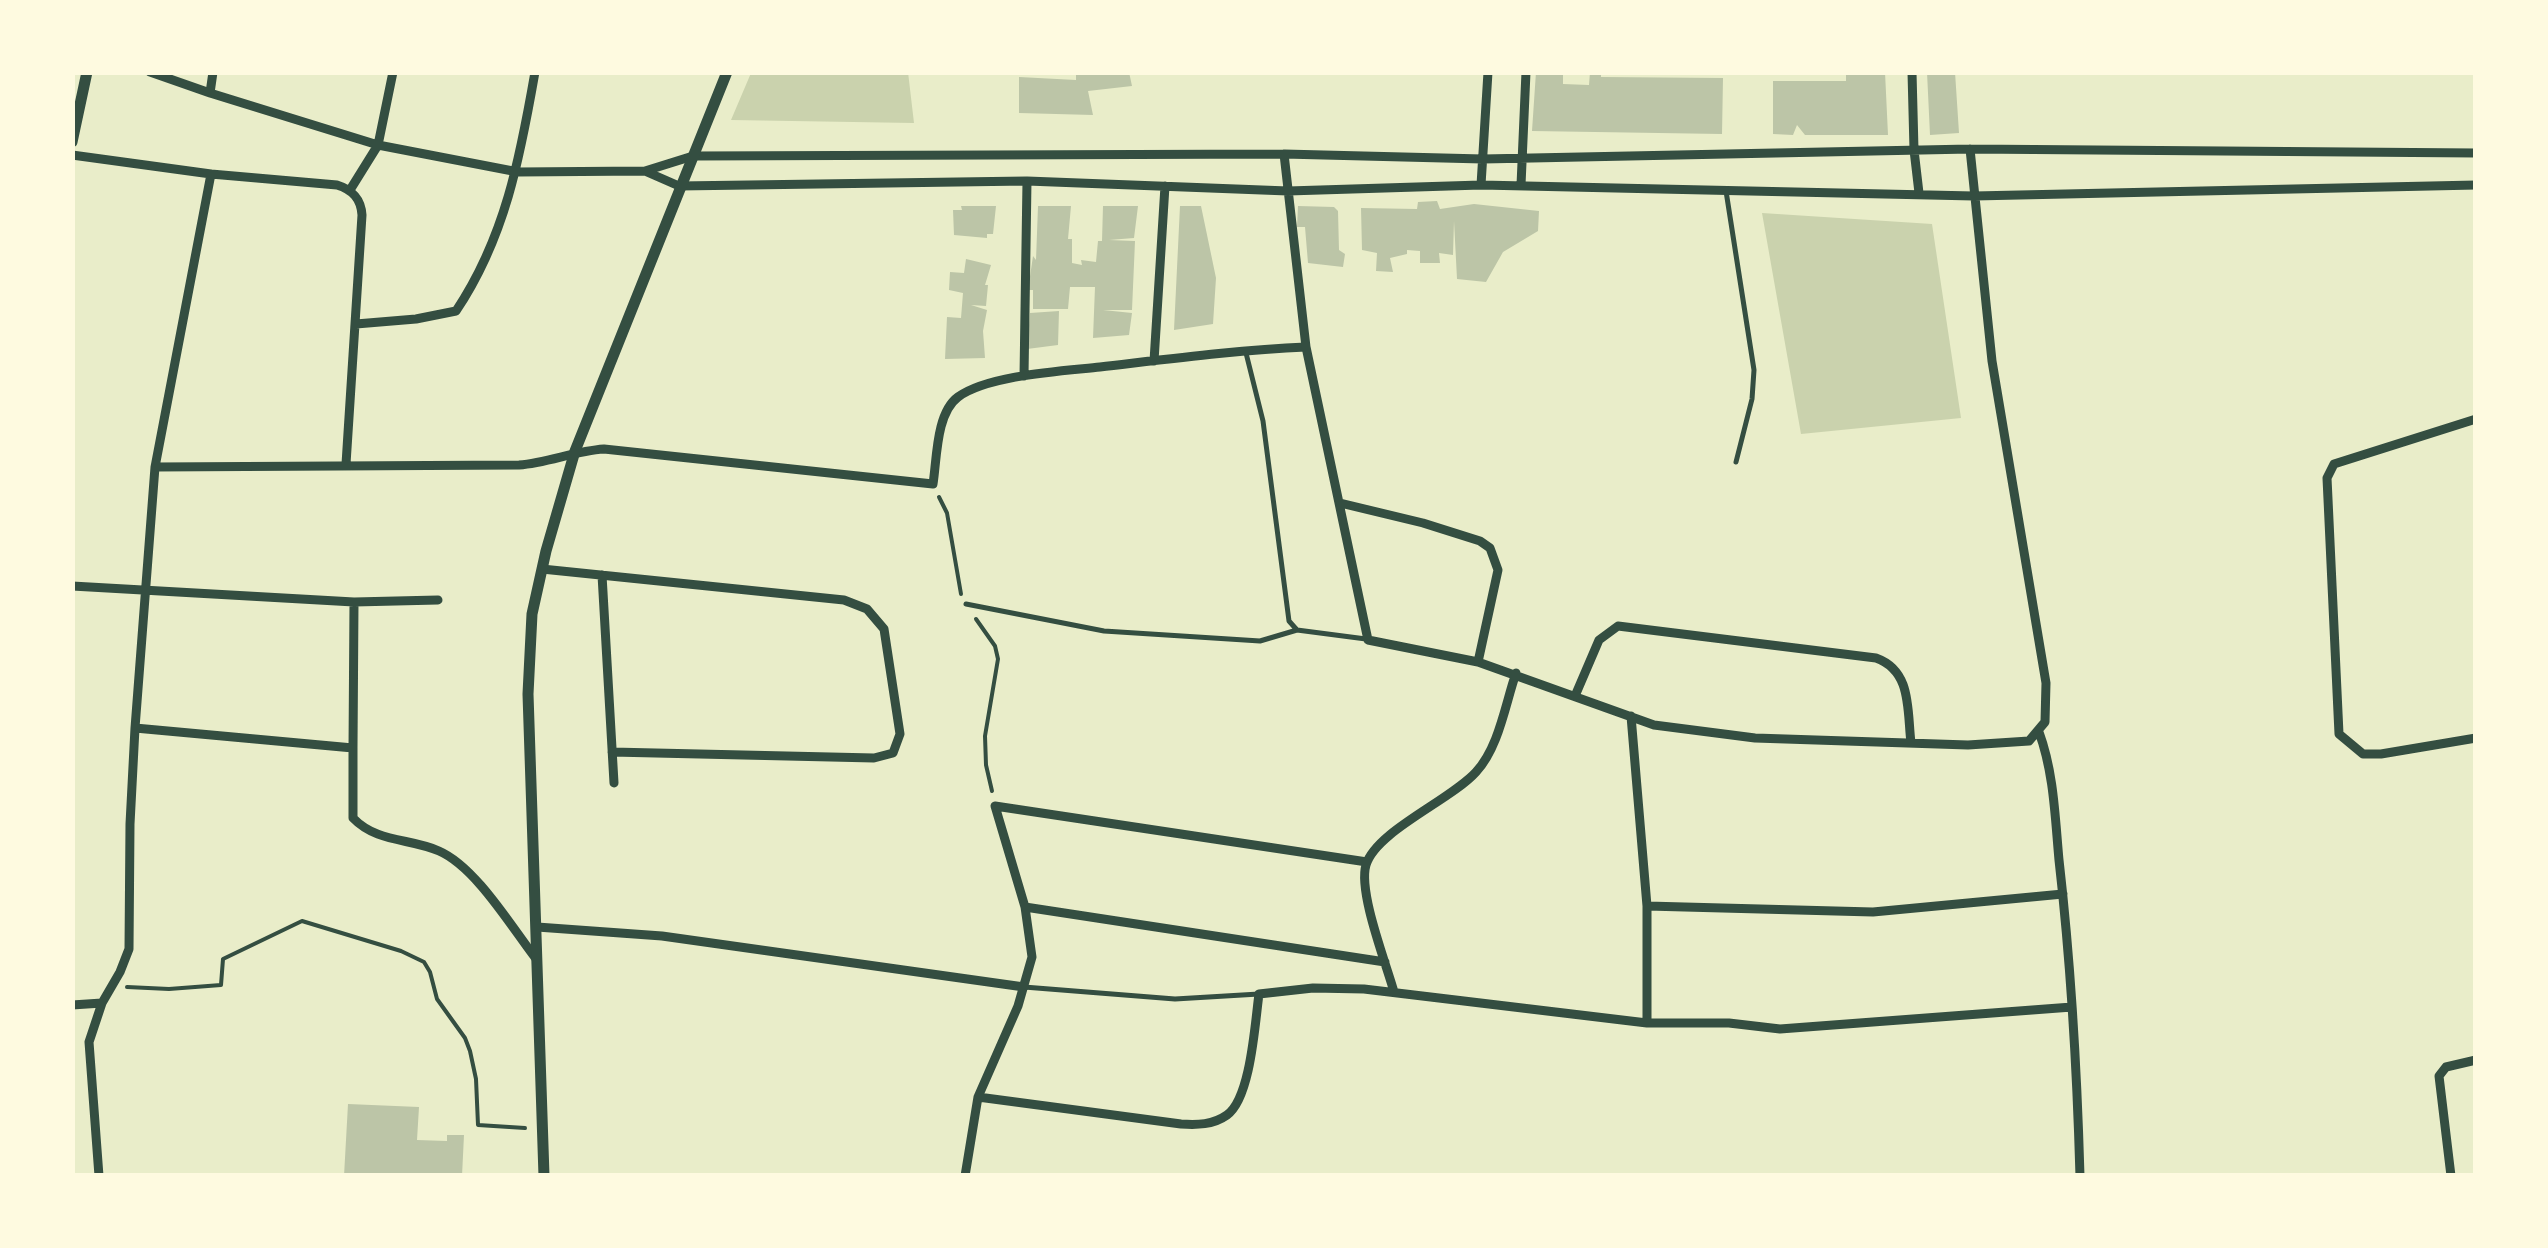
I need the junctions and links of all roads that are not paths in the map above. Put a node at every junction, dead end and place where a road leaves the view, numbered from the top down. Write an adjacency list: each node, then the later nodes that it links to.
1 (87, 72): 11 (street)
2 (150, 72): 10 (street)
3 (213, 72): 10 (street)
4 (392, 72): 12 (street)
5 (535, 72): 22 (street)
6 (727, 72): 18 (street)
7 (1488, 72): 20 (street)
8 (1526, 72): 19 (street)
9 (1912, 72): 14 (street)
10 (210, 93): 12 (street)
11 (72, 142)
12 (378, 145): 22 (street); 31 (street)
13 (1970, 149): 14 (street); 15 (street); 34 (street)
14 (1914, 150): 19 (street); 33 (street)
15 (2476, 153)
16 (1284, 154): 18 (street); 20 (street); 32 (street)
17 (72, 155): 23 (street)
18 (693, 156): 21 (street); 27 (street)
19 (1522, 157): 20 (street); 26 (street)
20 (1484, 160): 25 (street)
21 (645, 171): 22 (street); 27 (street)
22 (518, 172): 35 (street)
23 (211, 174): 31 (street); 44 (street)
24 (1027, 181): 27 (street); 28 (street); 39 (street)
25 (1481, 184): 26 (street); 32 (street)
26 (1521, 185): 30 (street)
27 (679, 186): 41 (street)
28 (1165, 186): 32 (street); 38 (street)
29 (2476, 186): 34 (street)
30 (1726, 188): 33 (street); 42 (lane)
31 (350, 190): 35 (street)
32 (1288, 191): 36 (street)
33 (1919, 194): 34 (street)
34 (1974, 196): 61 (street)
35 (356, 324): 43 (street)
36 (1306, 347): 37 (street); 45 (street)
37 (1246, 350): 38 (street); 54 (lane)
38 (1154, 360): 39 (street)
39 (1024, 376): 41 (street)
40 (2476, 418): 62 (street)
41 (575, 451): 43 (street); 46 (street)
42 (1736, 462)
43 (346, 464): 44 (street)
44 (156, 468): 49 (street)
45 (1340, 503): 55 (street); 56 (street)
46 (542, 570): 47 (street); 71 (street)
47 (602, 576): 65 (street); 65 (street)
48 (73, 586): 49 (street); 50 (street)
49 (144, 591): 52 (street); 60 (street)
50 (72, 594)
51 (438, 600): 52 (street)
52 (354, 602): 64 (street)
53 (966, 604): 54 (lane)
54 (1297, 630): 55 (lane)
55 (1368, 640): 56 (street)
56 (1478, 662): 57 (street)
57 (1516, 673): 58 (street); 67 (street)
58 (1575, 696): 59 (street); 63 (street)
59 (1631, 716): 63 (street); 69 (street)
60 (135, 728): 64 (street); 77 (street)
61 (2039, 732): 63 (street); 68 (street)
62 (2476, 738)
63 (1912, 743)
64 (353, 748): 72 (street)
65 (612, 752): 66 (street)
66 (614, 783)
67 (1367, 862): 70 (street); 73 (street)
68 (2063, 894): 69 (street); 79 (street)
69 (1647, 906): 80 (street)
70 (1025, 907): 73 (street); 74 (street)
71 (537, 927): 72 (street); 74 (street)
72 (538, 962): 84 (street)
73 (1386, 962): 75 (street)
74 (1024, 987): 76 (lane); 82 (street)
75 (1394, 992): 76 (street); 80 (street)
76 (1259, 994): 82 (street)
77 (102, 1003): 78 (street); 83 (street)
78 (72, 1005)
79 (2072, 1007): 80 (street); 86 (street)
80 (1647, 1024)
81 (2476, 1060): 87 (street)
82 (978, 1097): 85 (street)
83 (99, 1176)
84 (544, 1176)
85 (965, 1176)
86 (2080, 1176)
87 (2450, 1176)

